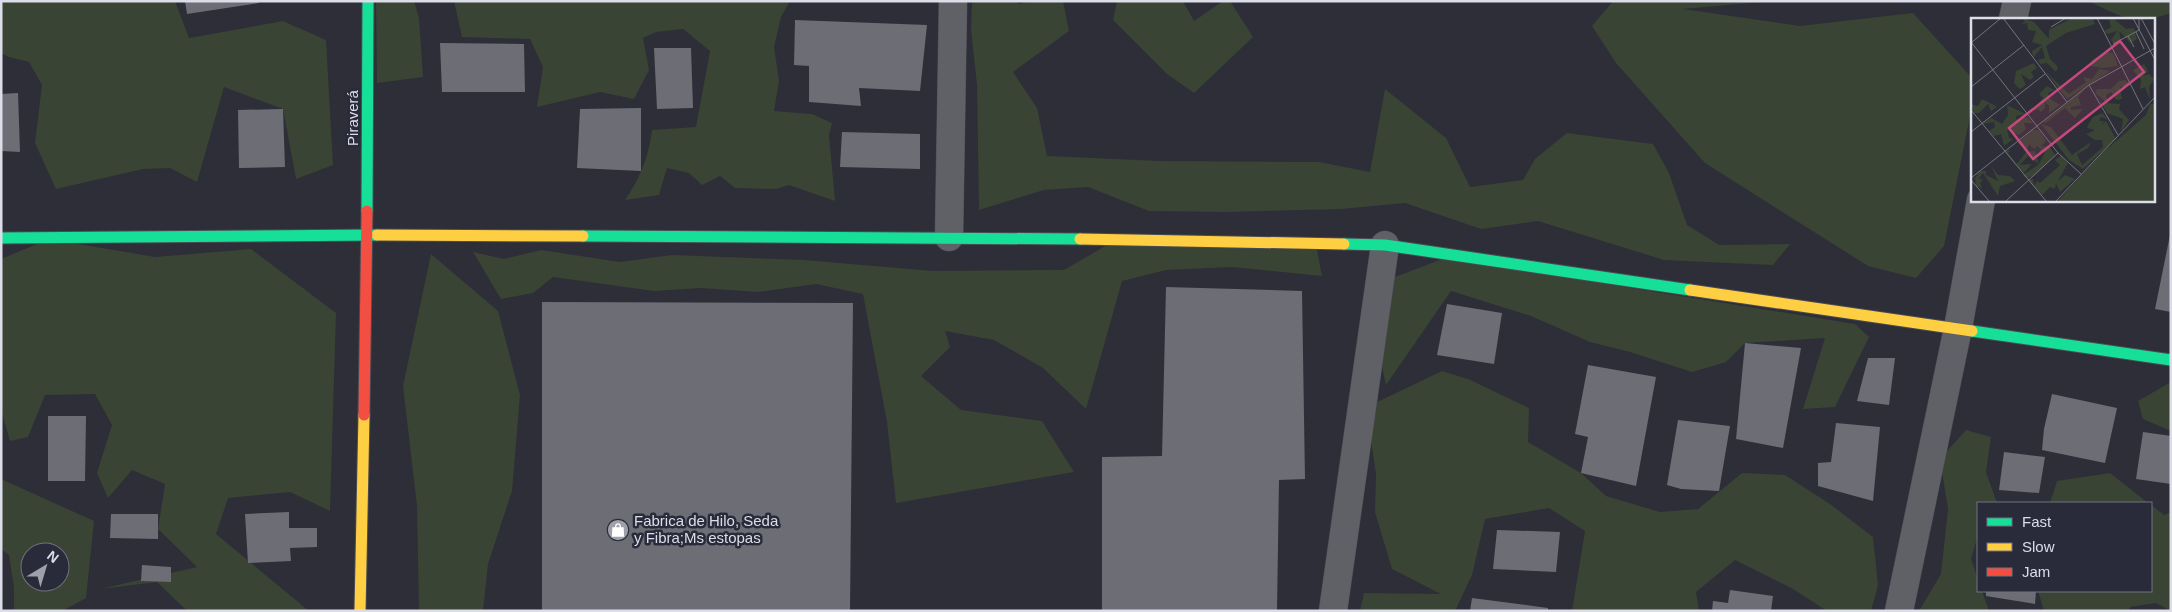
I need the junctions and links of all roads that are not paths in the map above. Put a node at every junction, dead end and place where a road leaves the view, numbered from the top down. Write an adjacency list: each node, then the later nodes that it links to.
1 (368, 1): 6 (street, Piraverá)
2 (953, 1): 7 (street)
3 (2017, 1): 4 (street)
4 (2014, 18)
5 (1981, 201): 10 (street)
6 (367, 235): 7 (street); 8 (street); 12 (street, Piraverá)
7 (949, 237): 9 (street)
8 (1, 238)
9 (1385, 245): 10 (street); 13 (street)
10 (1958, 328): 11 (street); 14 (street)
11 (2171, 360)
12 (360, 611)
13 (1333, 611)
14 (1899, 611)

